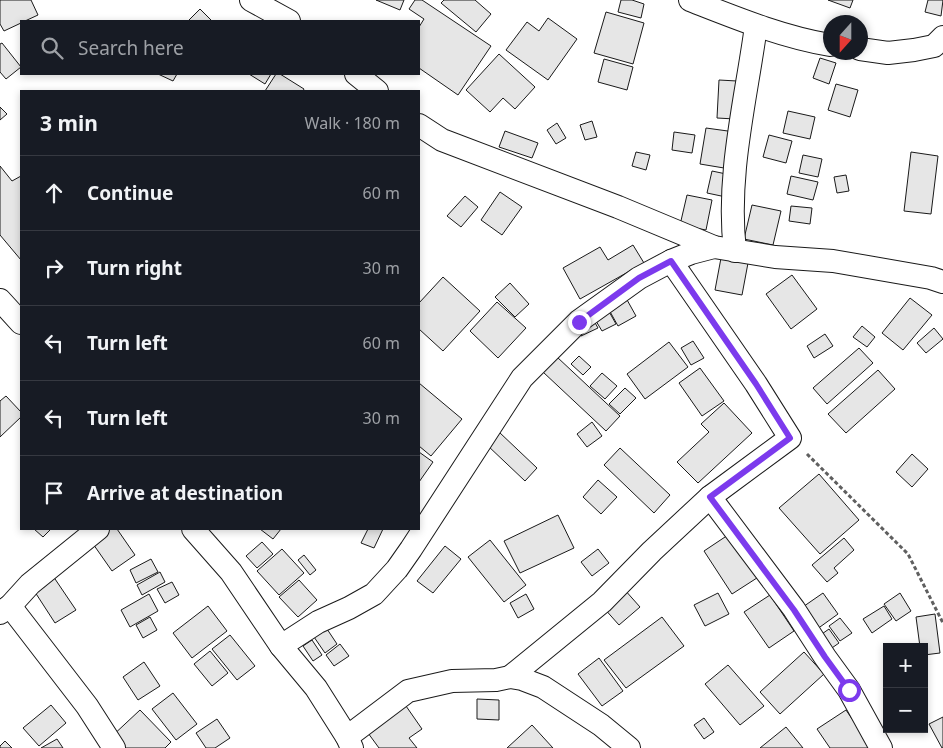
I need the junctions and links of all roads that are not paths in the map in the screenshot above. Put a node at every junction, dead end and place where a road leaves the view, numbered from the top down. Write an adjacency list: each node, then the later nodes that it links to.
1 (251, 0): 3 (street)
2 (690, 0): 4 (street)
3 (286, 20)
4 (756, 26): 6 (street); 11 (street)
5 (943, 37): 7 (street)
6 (823, 44)
7 (868, 50)
8 (357, 75): 9 (street)
9 (377, 90)
10 (420, 126): 11 (street)
11 (724, 249): 12 (street); 13 (street)
12 (671, 261): 16 (street); 20 (street)
13 (943, 282)
14 (0, 300): 15 (street)
15 (20, 322)
16 (710, 497): 21 (street); 25 (street)
17 (97, 530): 19 (street)
18 (195, 530): 20 (street)
19 (5, 609): 23 (street)
20 (281, 646): 22 (street)
21 (510, 677): 22 (street); 24 (street)
22 (350, 742)
23 (114, 748)
24 (629, 748)
25 (881, 748)

